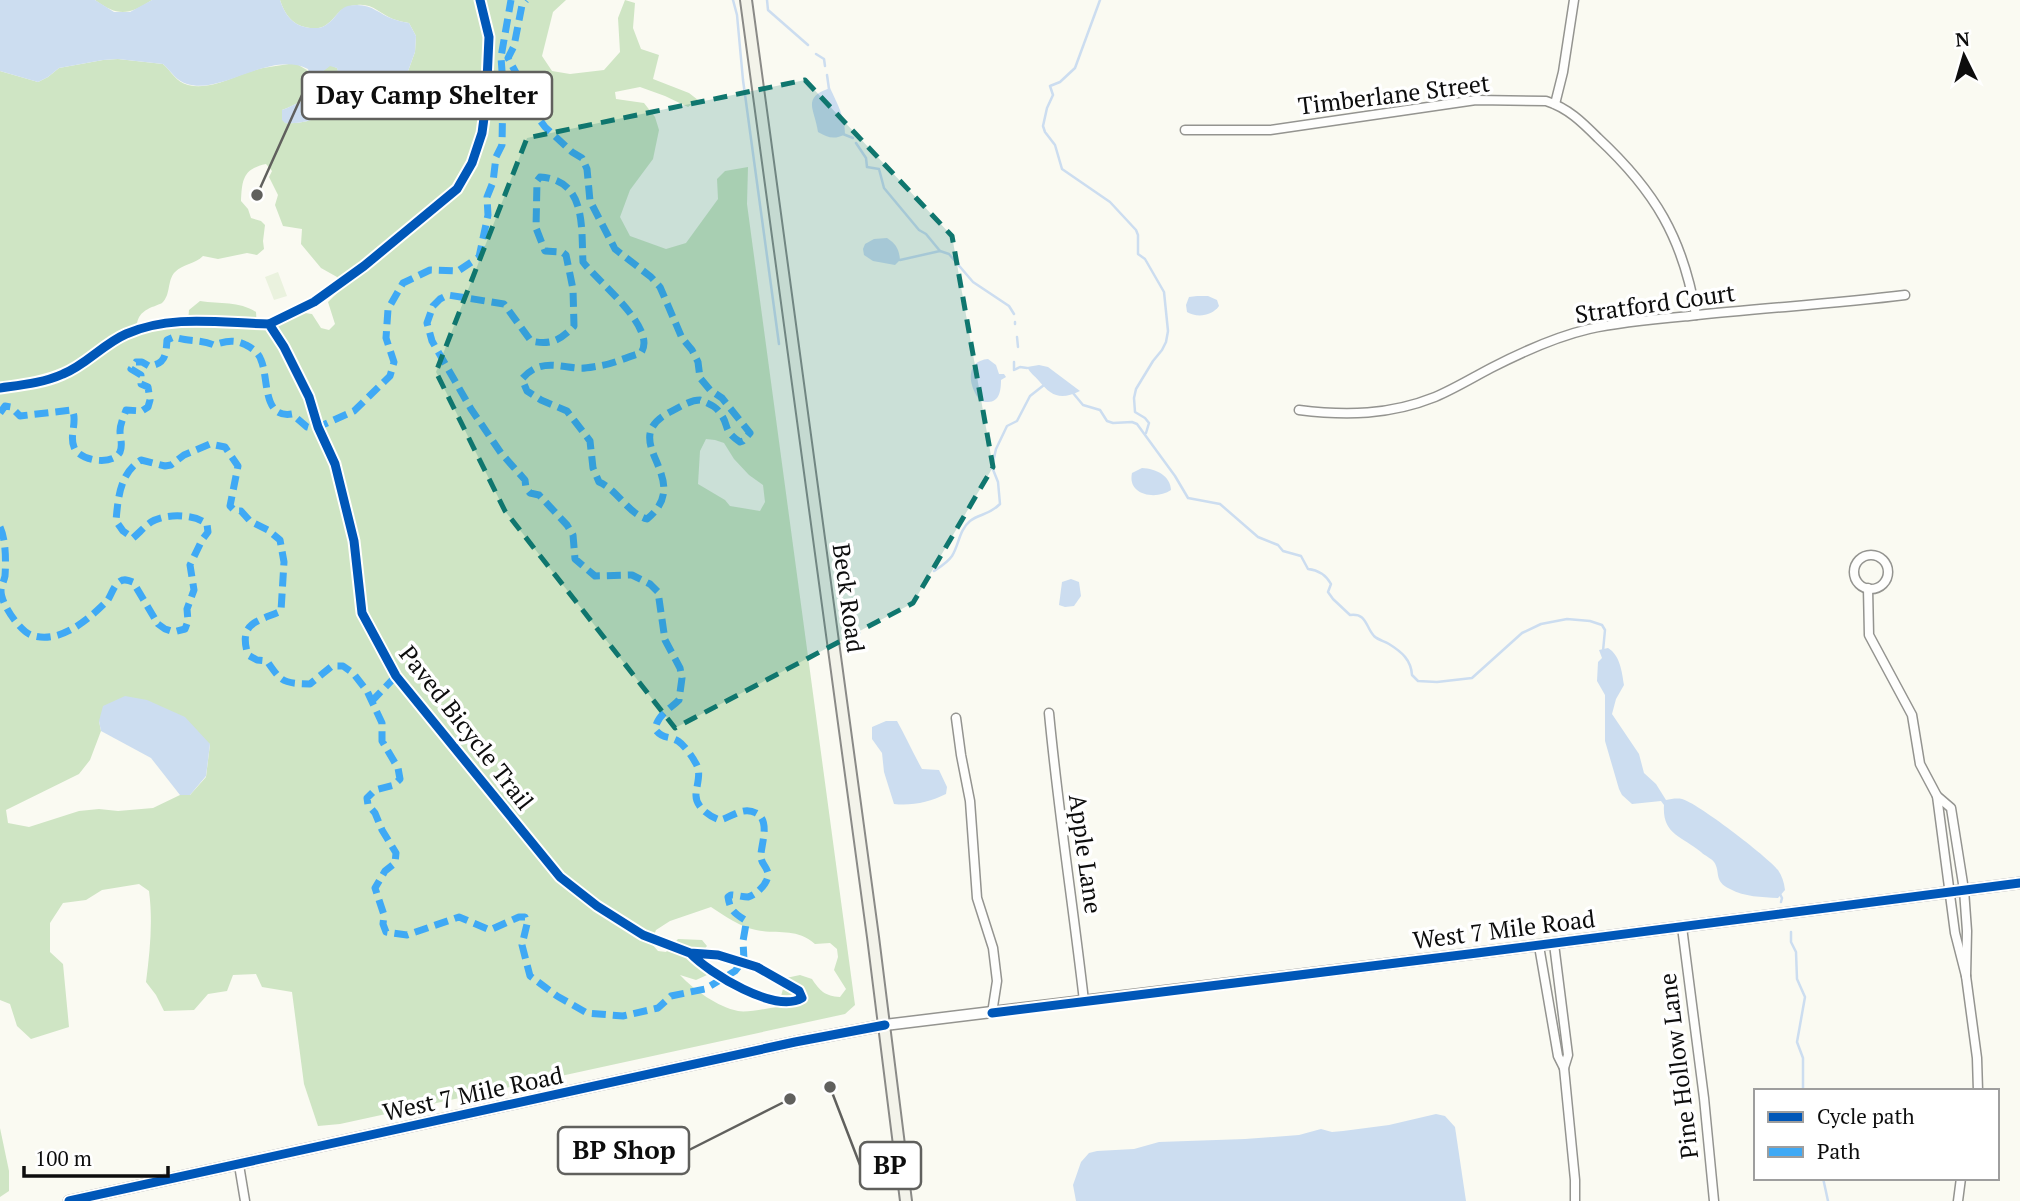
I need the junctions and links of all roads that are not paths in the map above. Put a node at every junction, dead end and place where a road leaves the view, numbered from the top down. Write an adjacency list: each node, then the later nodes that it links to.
1 (746, 0): 23 (main road, Beck Road)
2 (1574, 0): 3 (street)
3 (1555, 104): 4 (street, Timberlane Street); 6 (street)
4 (1185, 130)
5 (1905, 295): 6 (street, Stratford Court)
6 (1696, 315): 7 (street, Stratford Court)
7 (1299, 410)
8 (1868, 589): 8 (street); 11 (street)
9 (1049, 713): 19 (street, Apple Lane)
10 (956, 718): 22 (street)
11 (1937, 796): 13 (street); 14 (street)
12 (2020, 883): 13 (street, West 7 Mile Road)
13 (1964, 890): 14 (street, West 7 Mile Road); 18 (street)
14 (1950, 892): 15 (street, West 7 Mile Road); 18 (street)
15 (1682, 927): 16 (street, West 7 Mile Road); 32 (street, Pine Hollow Lane)
16 (1554, 944): 17 (street, West 7 Mile Road); 20 (street)
17 (1539, 946): 19 (street, West 7 Mile Road); 21 (street)
18 (1966, 976): 25 (street)
19 (1084, 1001): 22 (street, West 7 Mile Road)
20 (1562, 1007): 21 (street); 24 (street)
21 (1550, 1009): 24 (street)
22 (992, 1013): 23 (street, West 7 Mile Road)
23 (885, 1025): 26 (street, West 7 Mile Road); 30 (main road, Beck Road)
24 (1564, 1068): 31 (street)
25 (1978, 1089)
26 (239, 1165): 28 (street, West 7 Mile Road); 29 (street)
27 (1961, 1180): 33 (street)
28 (69, 1201)
29 (245, 1201)
30 (906, 1201)
31 (1575, 1201)
32 (1714, 1201)
33 (1958, 1201)

